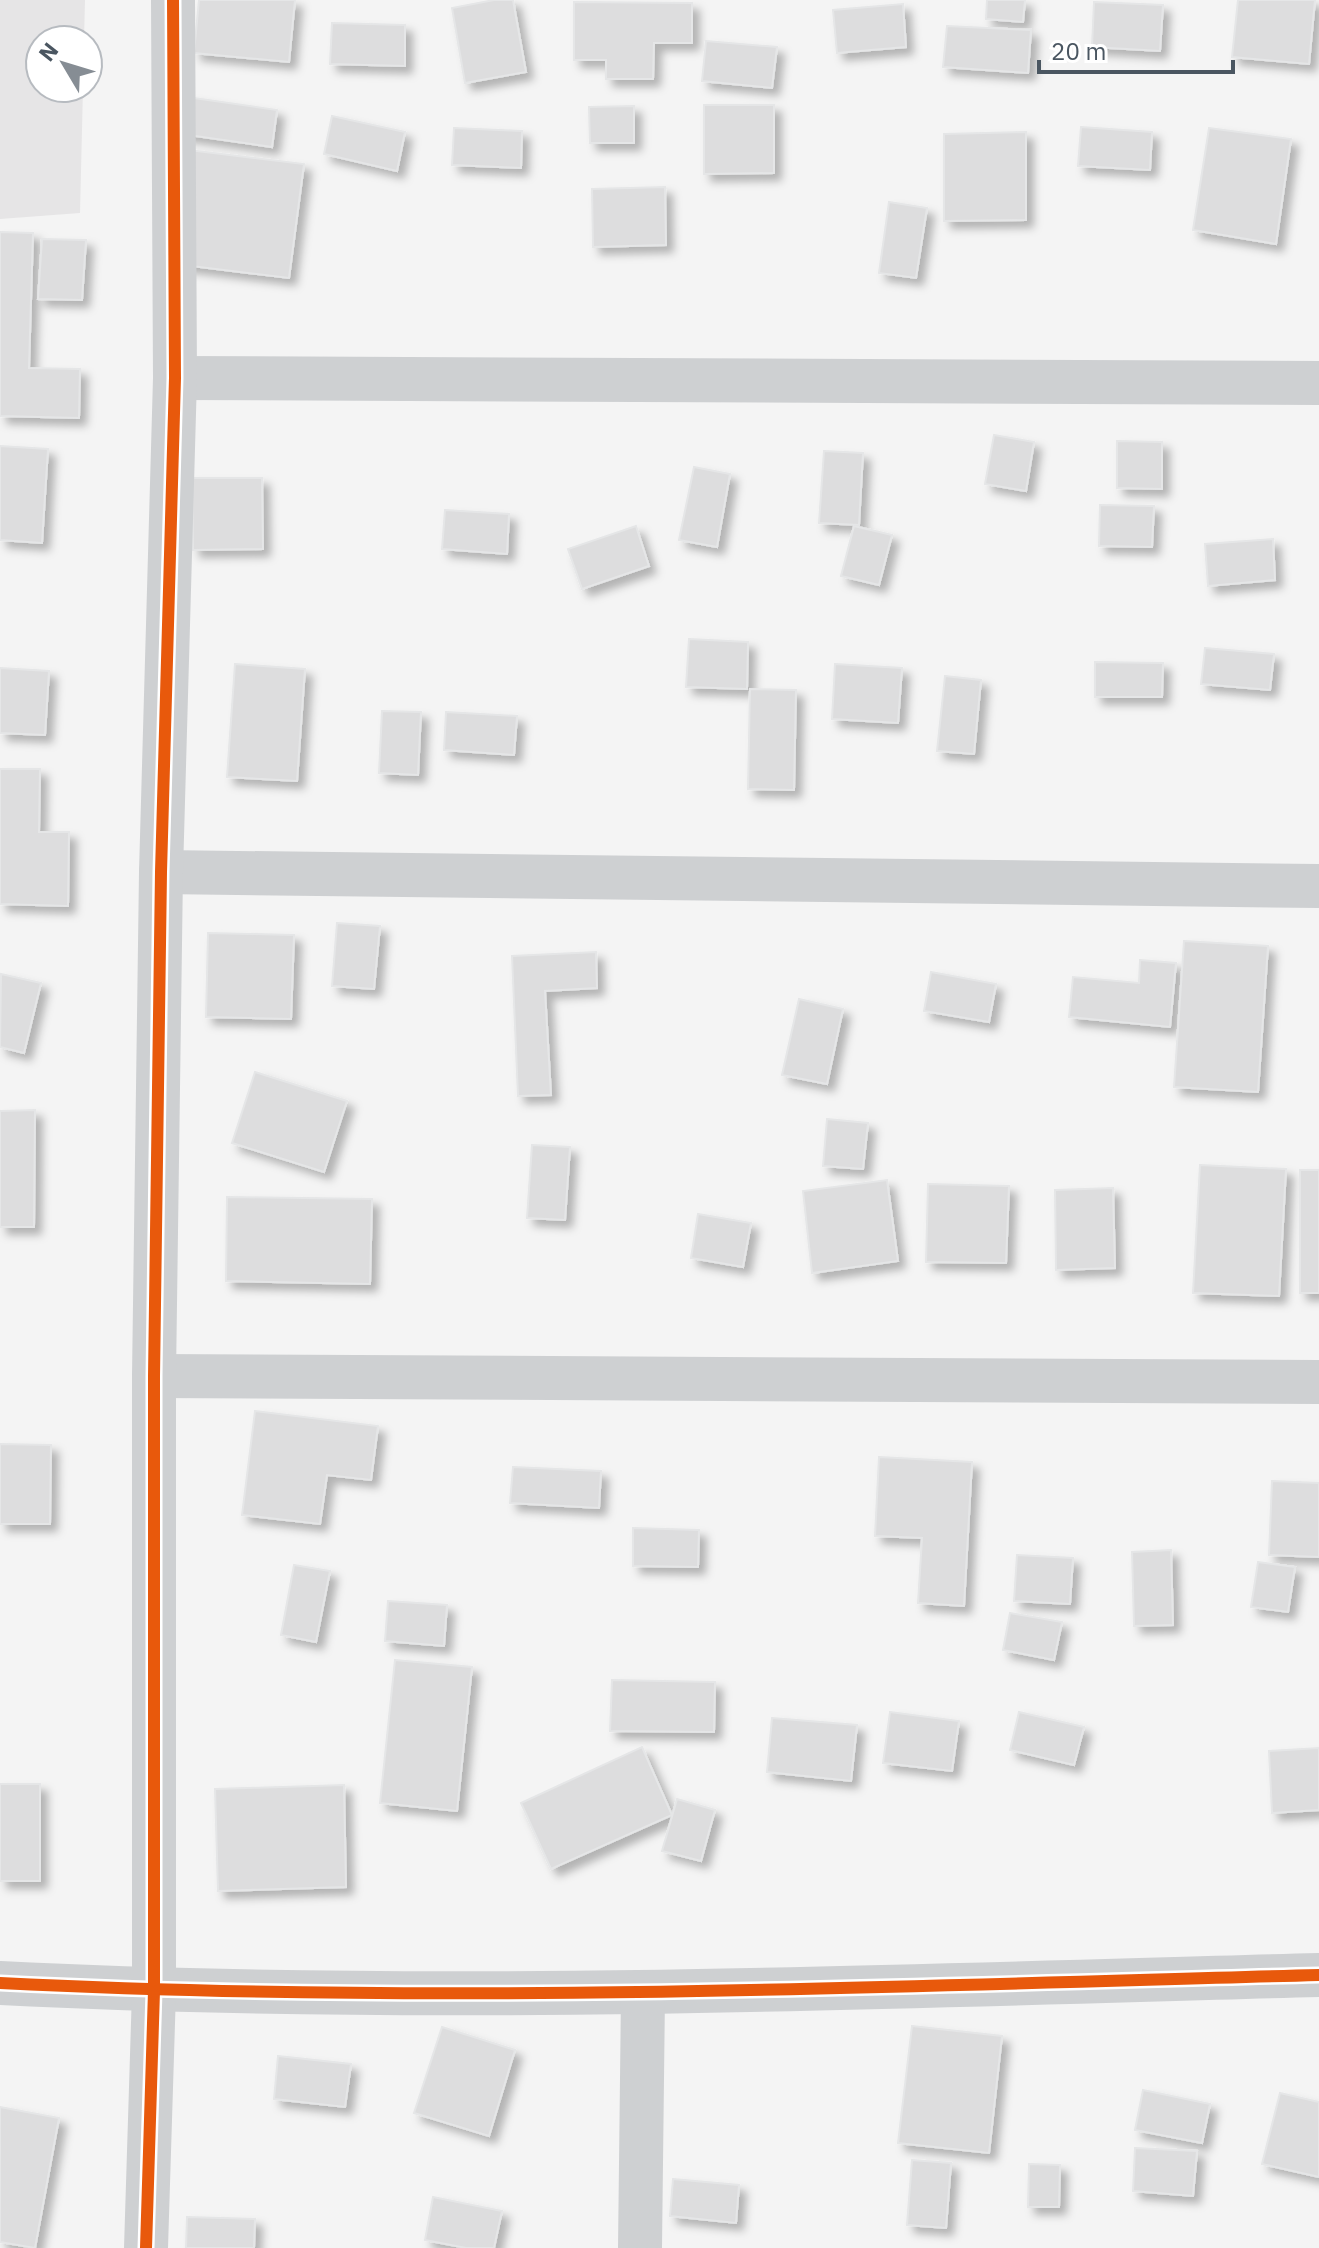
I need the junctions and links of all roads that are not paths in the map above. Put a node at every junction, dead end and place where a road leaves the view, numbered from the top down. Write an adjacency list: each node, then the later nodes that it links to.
1 (173, 0): 2 (street)
2 (175, 378): 3 (street); 4 (street)
3 (1319, 383)
4 (161, 872): 5 (street); 6 (street)
5 (1319, 886)
6 (154, 1376): 7 (street); 10 (street)
7 (1319, 1382)
8 (1319, 1975): 11 (street)
9 (0, 1983): 10 (street)
10 (154, 1991): 11 (street); 12 (street)
11 (643, 1994): 13 (street)
12 (146, 2248)
13 (640, 2248)

